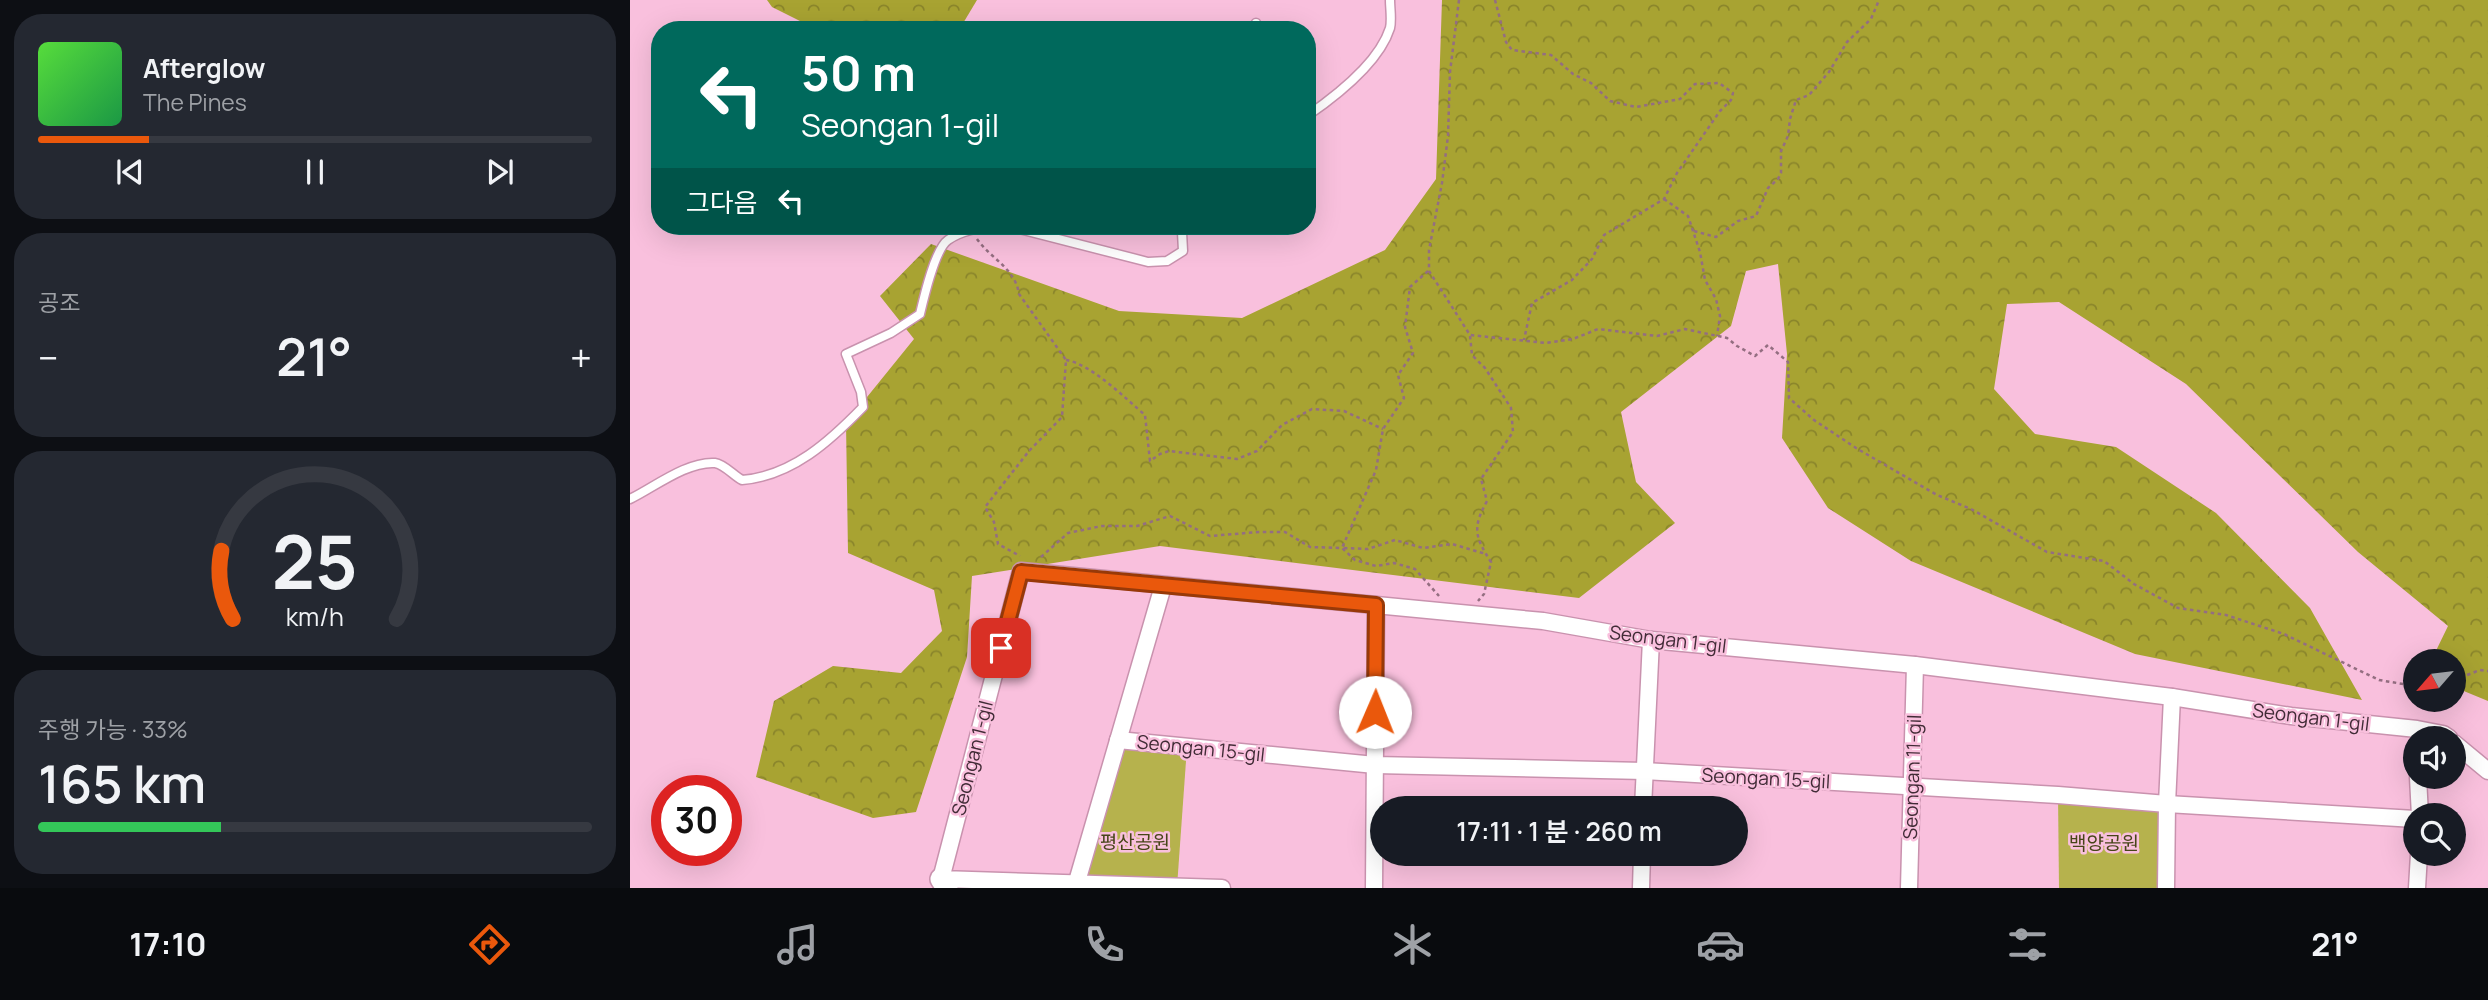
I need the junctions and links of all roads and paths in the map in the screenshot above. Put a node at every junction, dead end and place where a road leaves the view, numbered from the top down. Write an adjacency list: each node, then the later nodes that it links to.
1 (1390, 0): 5 (lane)
2 (1459, 0): 12 (path)
3 (1495, 0): 6 (path)
4 (1879, 0): 7 (path)
5 (1316, 109)
6 (1664, 199): 7 (path); 15 (path)
7 (1693, 231): 14 (path)
8 (956, 235): 18 (lane)
9 (976, 235): 16 (path)
10 (1043, 235): 11 (lane)
11 (1182, 235)
12 (1429, 271): 13 (path); 17 (path)
13 (1470, 335): 15 (path); 20 (path)
14 (1717, 337): 15 (path); 30 (path)
15 (1524, 340)
16 (1066, 360): 17 (path); 21 (path)
17 (1383, 429): 19 (path)
18 (630, 499)
19 (1342, 548): 20 (path); 21 (path); 23 (path)
20 (1486, 554): 25 (path)
21 (1035, 571): 22 (street, Seongan 1-gil); 44 (street, Seongan 1-gil)
22 (1163, 586): 24 (street, Seongan 1-gil); 33 (street)
23 (1440, 597)
24 (1376, 605): 25 (street, Seongan 1-gil); 35 (street)
25 (1467, 614): 26 (street, Seongan 1-gil)
26 (1651, 640): 27 (street, Seongan 1-gil); 36 (street)
27 (1915, 665): 31 (street, Seongan 1-gil); 38 (street, Seongan 11-gil)
28 (2488, 671): 29 (path)
29 (2466, 675)
30 (2403, 684)
31 (2172, 697): 32 (street, Seongan 1-gil); 40 (street)
32 (2403, 732)
33 (1118, 740): 35 (street, Seongan 15-gil); 45 (street)
34 (2466, 753): 37 (street)
35 (1375, 765): 36 (street, Seongan 15-gil); 48 (street)
36 (1644, 771): 38 (street, Seongan 15-gil); 39 (street)
37 (2488, 771)
38 (1912, 787): 40 (street, Seongan 15-gil); 50 (street, Seongan 11-gil)
39 (1643, 796)
40 (2167, 804): 41 (street, Seongan 15-gil); 51 (street)
41 (2403, 818)
42 (1642, 866): 49 (street)
43 (2418, 866): 52 (street)
44 (942, 885): 45 (street)
45 (1076, 885): 46 (street)
46 (1167, 887): 47 (street)
47 (1222, 888)
48 (1374, 888)
49 (1641, 888)
50 (1909, 888)
51 (2166, 888)
52 (2417, 888)

